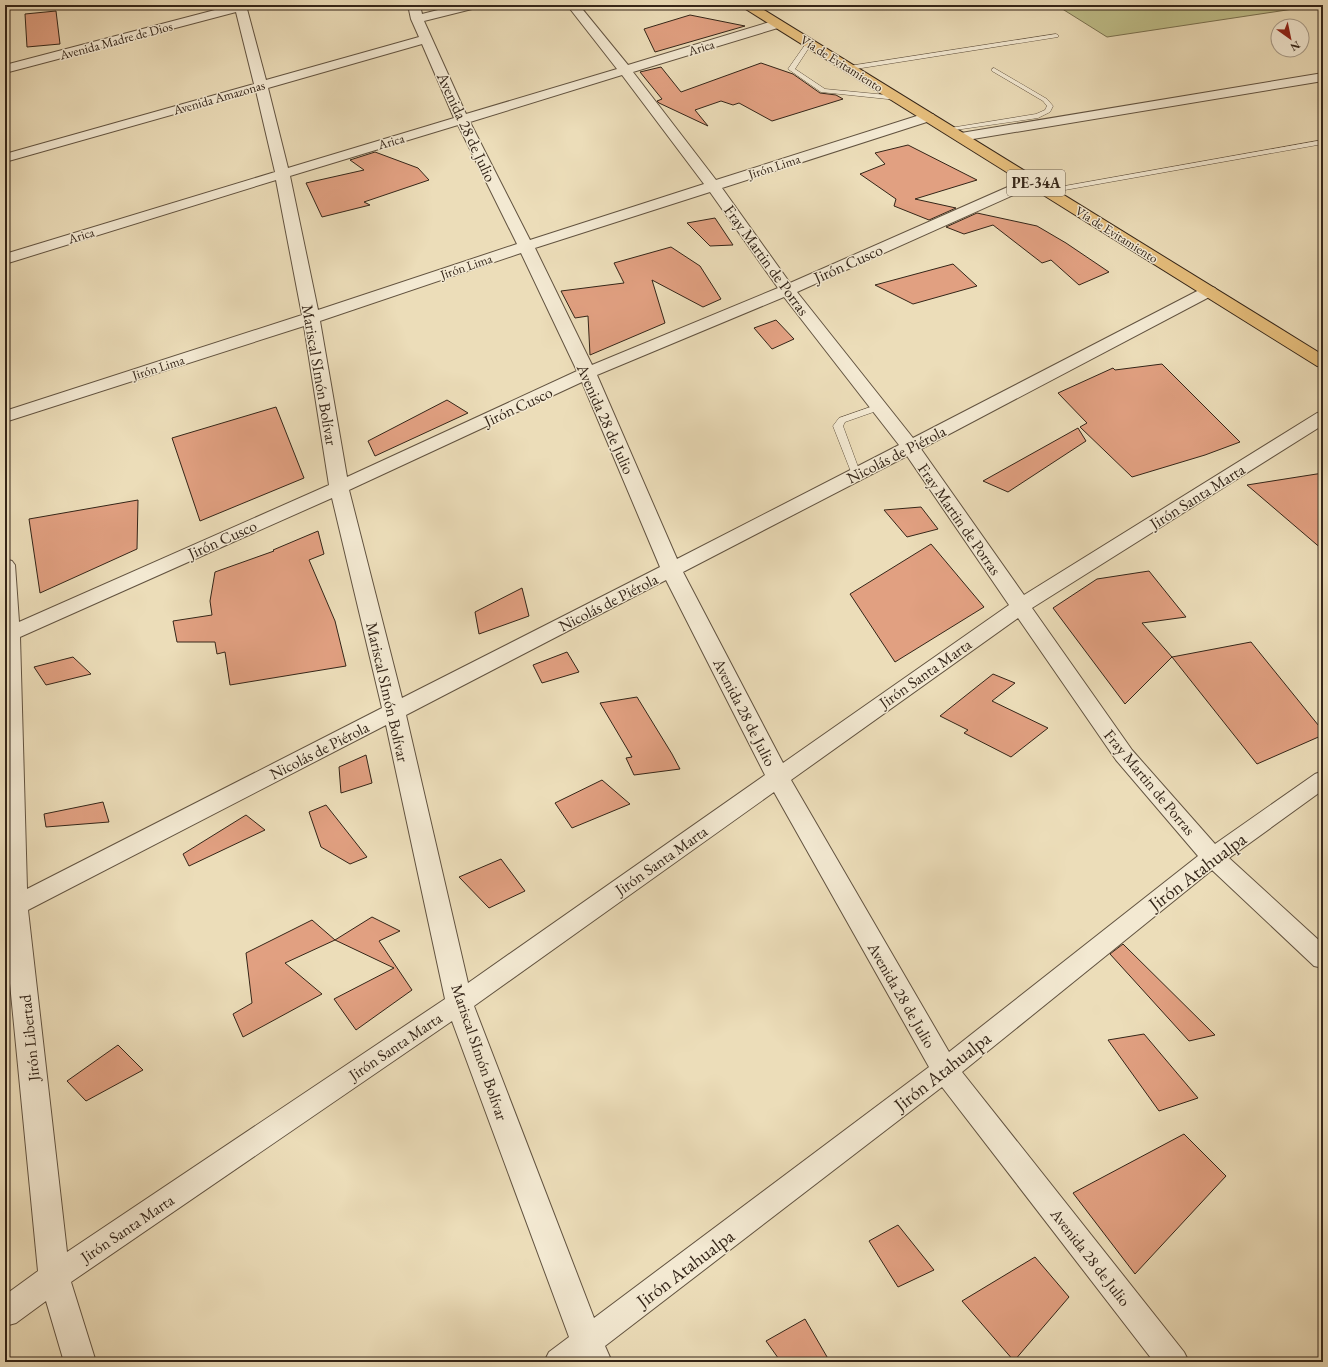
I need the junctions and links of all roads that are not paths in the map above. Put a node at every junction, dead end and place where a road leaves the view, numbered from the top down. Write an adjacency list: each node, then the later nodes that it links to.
1 (472, 5): 5 (street)
2 (572, 5): 12 (street, Fray Martin de Porras)
3 (748, 5): 6 (highway, Vía de Evitamiento / PE-34A)
4 (243, 6): 11 (street, Avenida Madre de Dios); 15 (street, Mariscal SImón Bolívar)
5 (416, 12): 8 (street, Avenida 28 de Julio)
6 (777, 24): 9 (highway, Vía de Evitamiento / PE-34A); 12 (street, Arica)
7 (1056, 36): 10 (lane)
8 (426, 40): 15 (street, Avenida Amazonas); 18 (street, Avenida 28 de Julio)
9 (808, 43): 10 (highway, Vía de Evitamiento / PE-34A); 16 (lane)
10 (849, 68): 16 (highway, Vía de Evitamiento / PE-34A)
11 (5, 69)
12 (625, 70): 18 (street, Arica); 24 (street, Fray Martin de Porras)
13 (994, 70): 19 (lane)
14 (1323, 77): 19 (street)
15 (261, 85): 21 (street, Avenida Amazonas); 22 (street, Mariscal SImón Bolívar)
16 (897, 98): 17 (highway, Vía de Evitamiento / PE-34A)
17 (928, 117): 19 (highway, Vía de Evitamiento / PE-34A); 24 (street, Jirón Lima)
18 (462, 120): 22 (street, Arica); 26 (street, Avenida 28 de Julio)
19 (955, 134): 23 (highway, Vía de Evitamiento / PE-34A)
20 (1323, 142): 25 (lane)
21 (8, 156)
22 (282, 173): 27 (street, Arica); 30 (street, Mariscal SImón Bolívar)
23 (1033, 181): 25 (highway, Vía de Evitamiento / PE-34A); 28 (street, Jirón Cusco)
24 (713, 186): 26 (street, Jirón Lima); 28 (street, Fray Martin de Porras)
25 (1048, 191): 29 (highway, Vía de Evitamiento / PE-34A)
26 (526, 246): 30 (street, Jirón Lima); 32 (street, Avenida 28 de Julio)
27 (5, 259)
28 (787, 290): 32 (street, Jirón Cusco); 33 (street, Fray Martin de Porras)
29 (1210, 291): 31 (highway, Vía de Evitamiento / PE-34A); 36 (street, Nicolás de Piérola)
30 (311, 318): 34 (street, Jirón Lima); 38 (street, Mariscal SImón Bolívar)
31 (1323, 362)
32 (587, 373): 38 (street, Jirón Cusco); 40 (street, Avenida 28 de Julio)
33 (879, 407): 36 (street, Fray Martin de Porras); 37 (lane)
34 (5, 416)
35 (1323, 418): 41 (street, Jirón Santa Marta)
36 (910, 447): 37 (street, Nicolás de Piérola); 41 (street, Fray Martin de Porras)
37 (856, 475): 40 (street, Nicolás de Piérola)
38 (339, 488): 42 (street, Jirón Cusco); 43 (street, Mariscal SImón Bolívar)
39 (5, 565): 42 (street, Jirón Libertad)
40 (671, 569): 43 (street, Nicolás de Piérola); 44 (street, Avenida 28 de Julio)
41 (1021, 606): 44 (street, Jirón Santa Marta); 46 (street, Fray Martin de Porras)
42 (7, 635): 47 (street, Jirón Libertad)
43 (394, 712): 47 (street, Nicolás de Piérola); 49 (street, Mariscal SImón Bolívar)
44 (778, 777): 49 (street, Jirón Santa Marta); 50 (street, Avenida 28 de Julio)
45 (1323, 779): 46 (street, Jirón Atahualpa)
46 (1213, 857): 48 (street, Fray Martin de Porras); 50 (street, Jirón Atahualpa)
47 (10, 908): 51 (street, Jirón Libertad)
48 (1323, 959)
49 (459, 1003): 51 (street, Jirón Santa Marta); 53 (street, Mariscal SImón Bolívar)
50 (945, 1070): 53 (street, Jirón Atahualpa); 56 (street, Avenida 28 de Julio)
51 (54, 1277): 52 (street, Jirón Santa Marta); 54 (street, Jirón Libertad)
52 (5, 1313)
53 (591, 1352): 55 (street, Jirón Atahualpa)
54 (80, 1362)
55 (560, 1362)
56 (1173, 1362)

